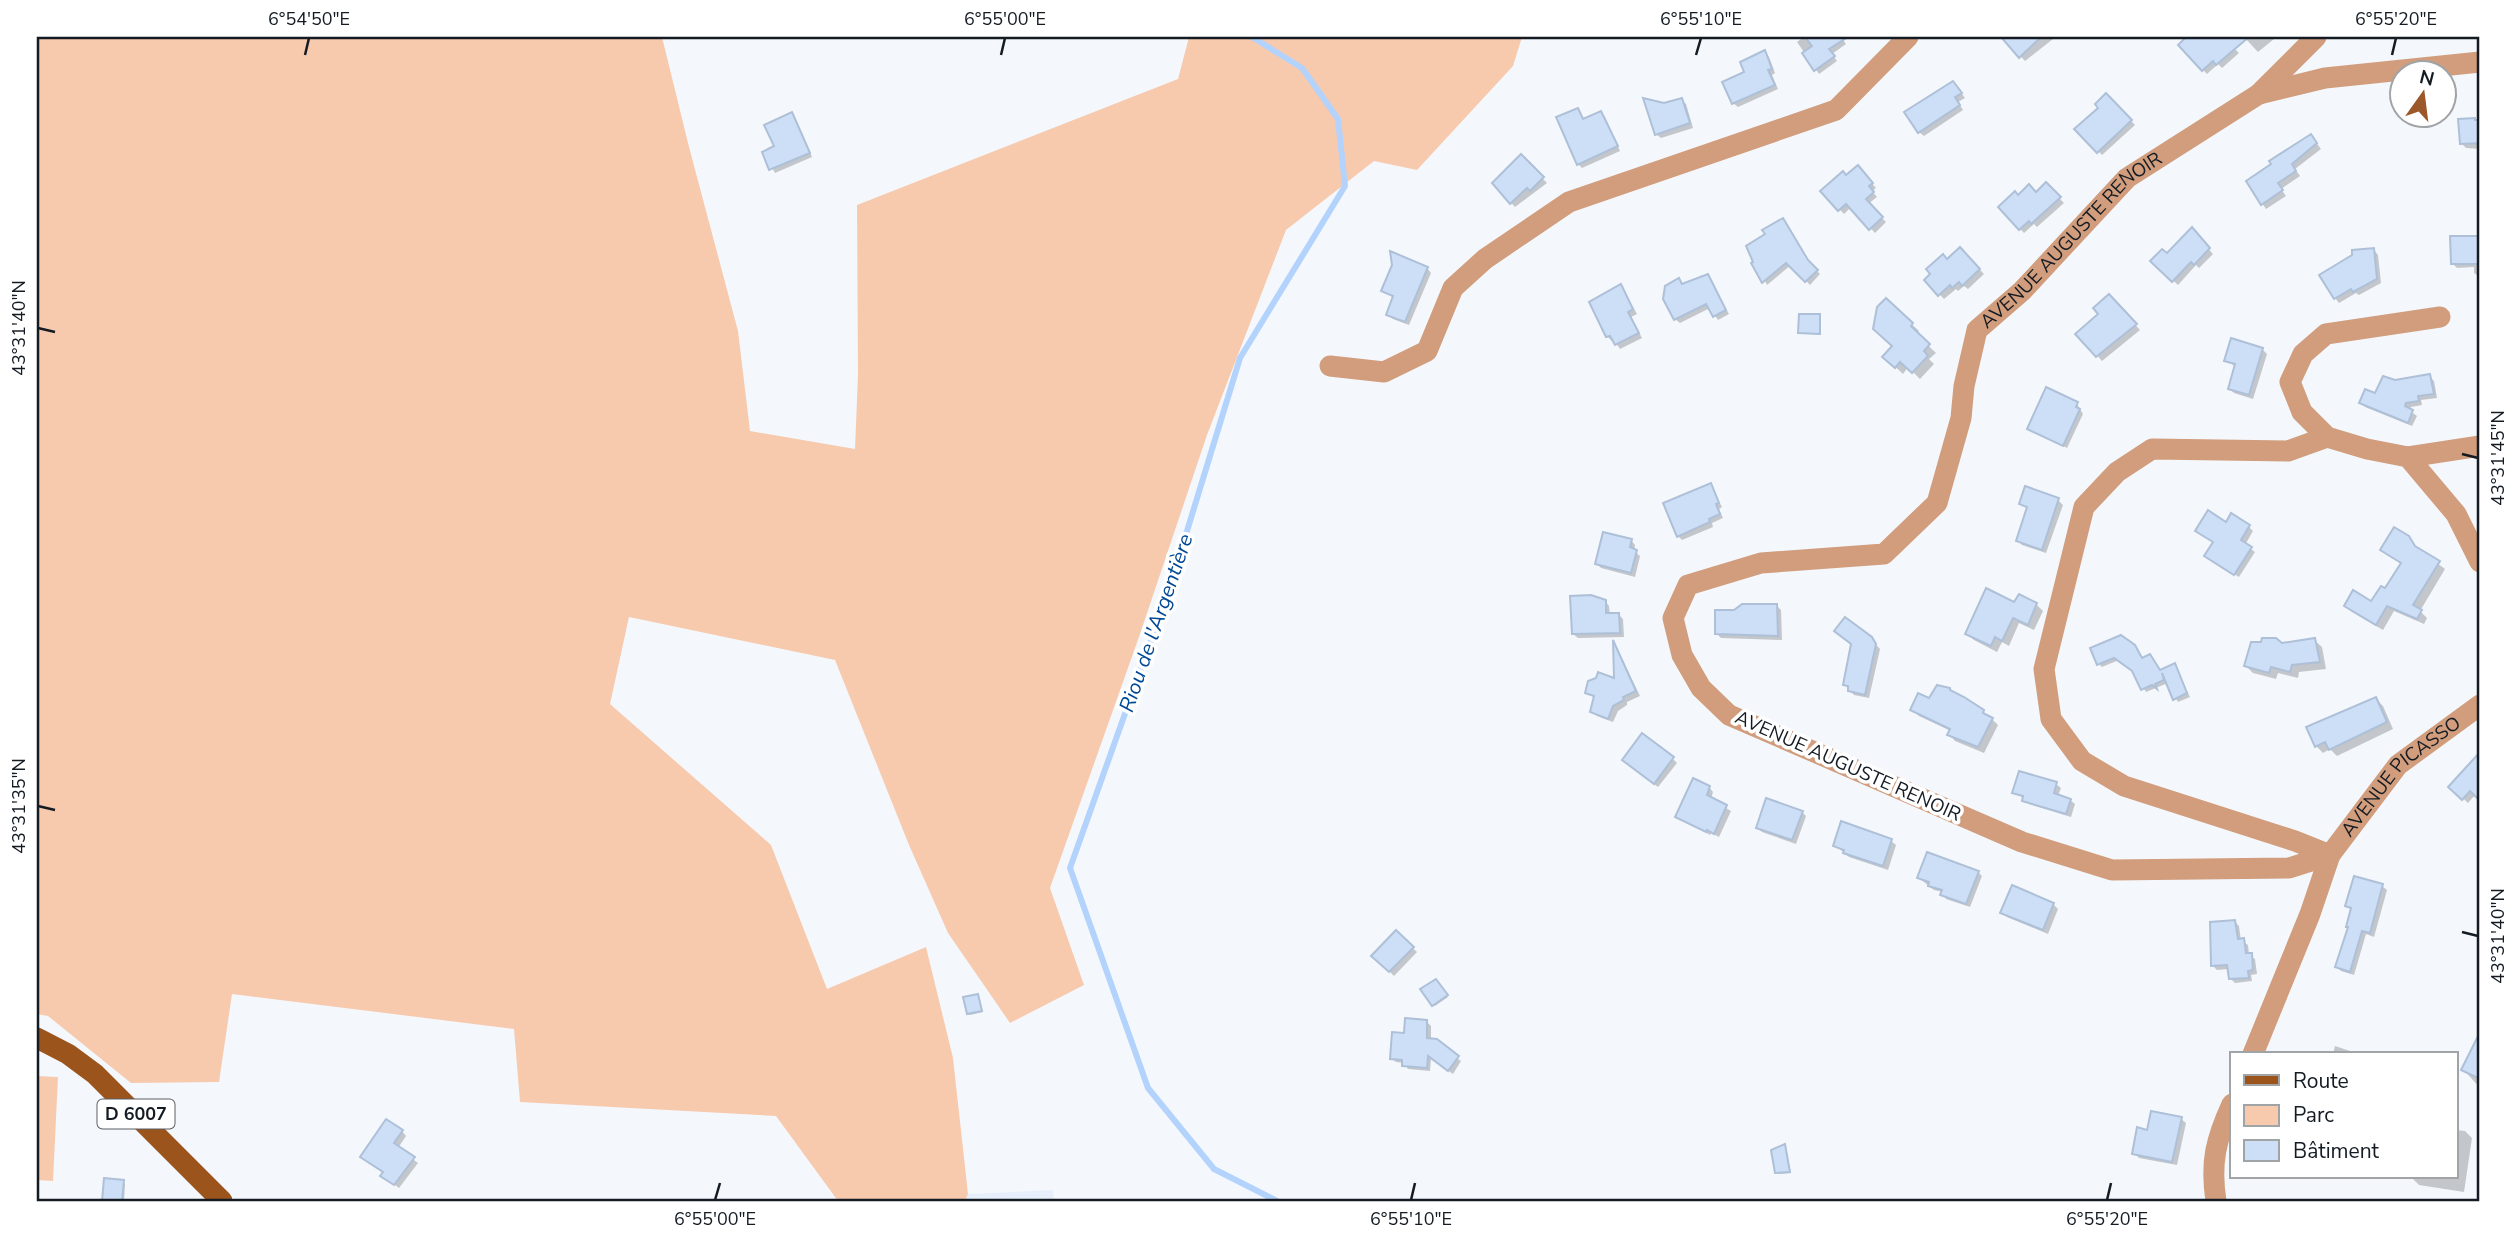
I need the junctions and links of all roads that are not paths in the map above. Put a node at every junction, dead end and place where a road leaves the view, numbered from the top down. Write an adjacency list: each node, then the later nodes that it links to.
1 (1908, 37): 6 (street)
2 (2316, 37): 4 (street, AVENUE AUGUSTE RENOIR)
3 (2480, 62): 4 (street)
4 (2259, 94): 12 (street, AVENUE AUGUSTE RENOIR)
5 (2440, 317): 7 (street)
6 (1330, 366)
7 (2327, 437): 9 (street); 12 (street)
8 (2480, 446): 9 (street)
9 (2408, 457): 10 (street)
10 (2480, 562)
11 (2480, 705): 12 (street, AVENUE PICASSO)
12 (2330, 855): 14 (street)
13 (37, 1038): 16 (main road, D 6007)
14 (2254, 1052)
15 (2230, 1108): 17 (street)
16 (222, 1201)
17 (2216, 1201)

